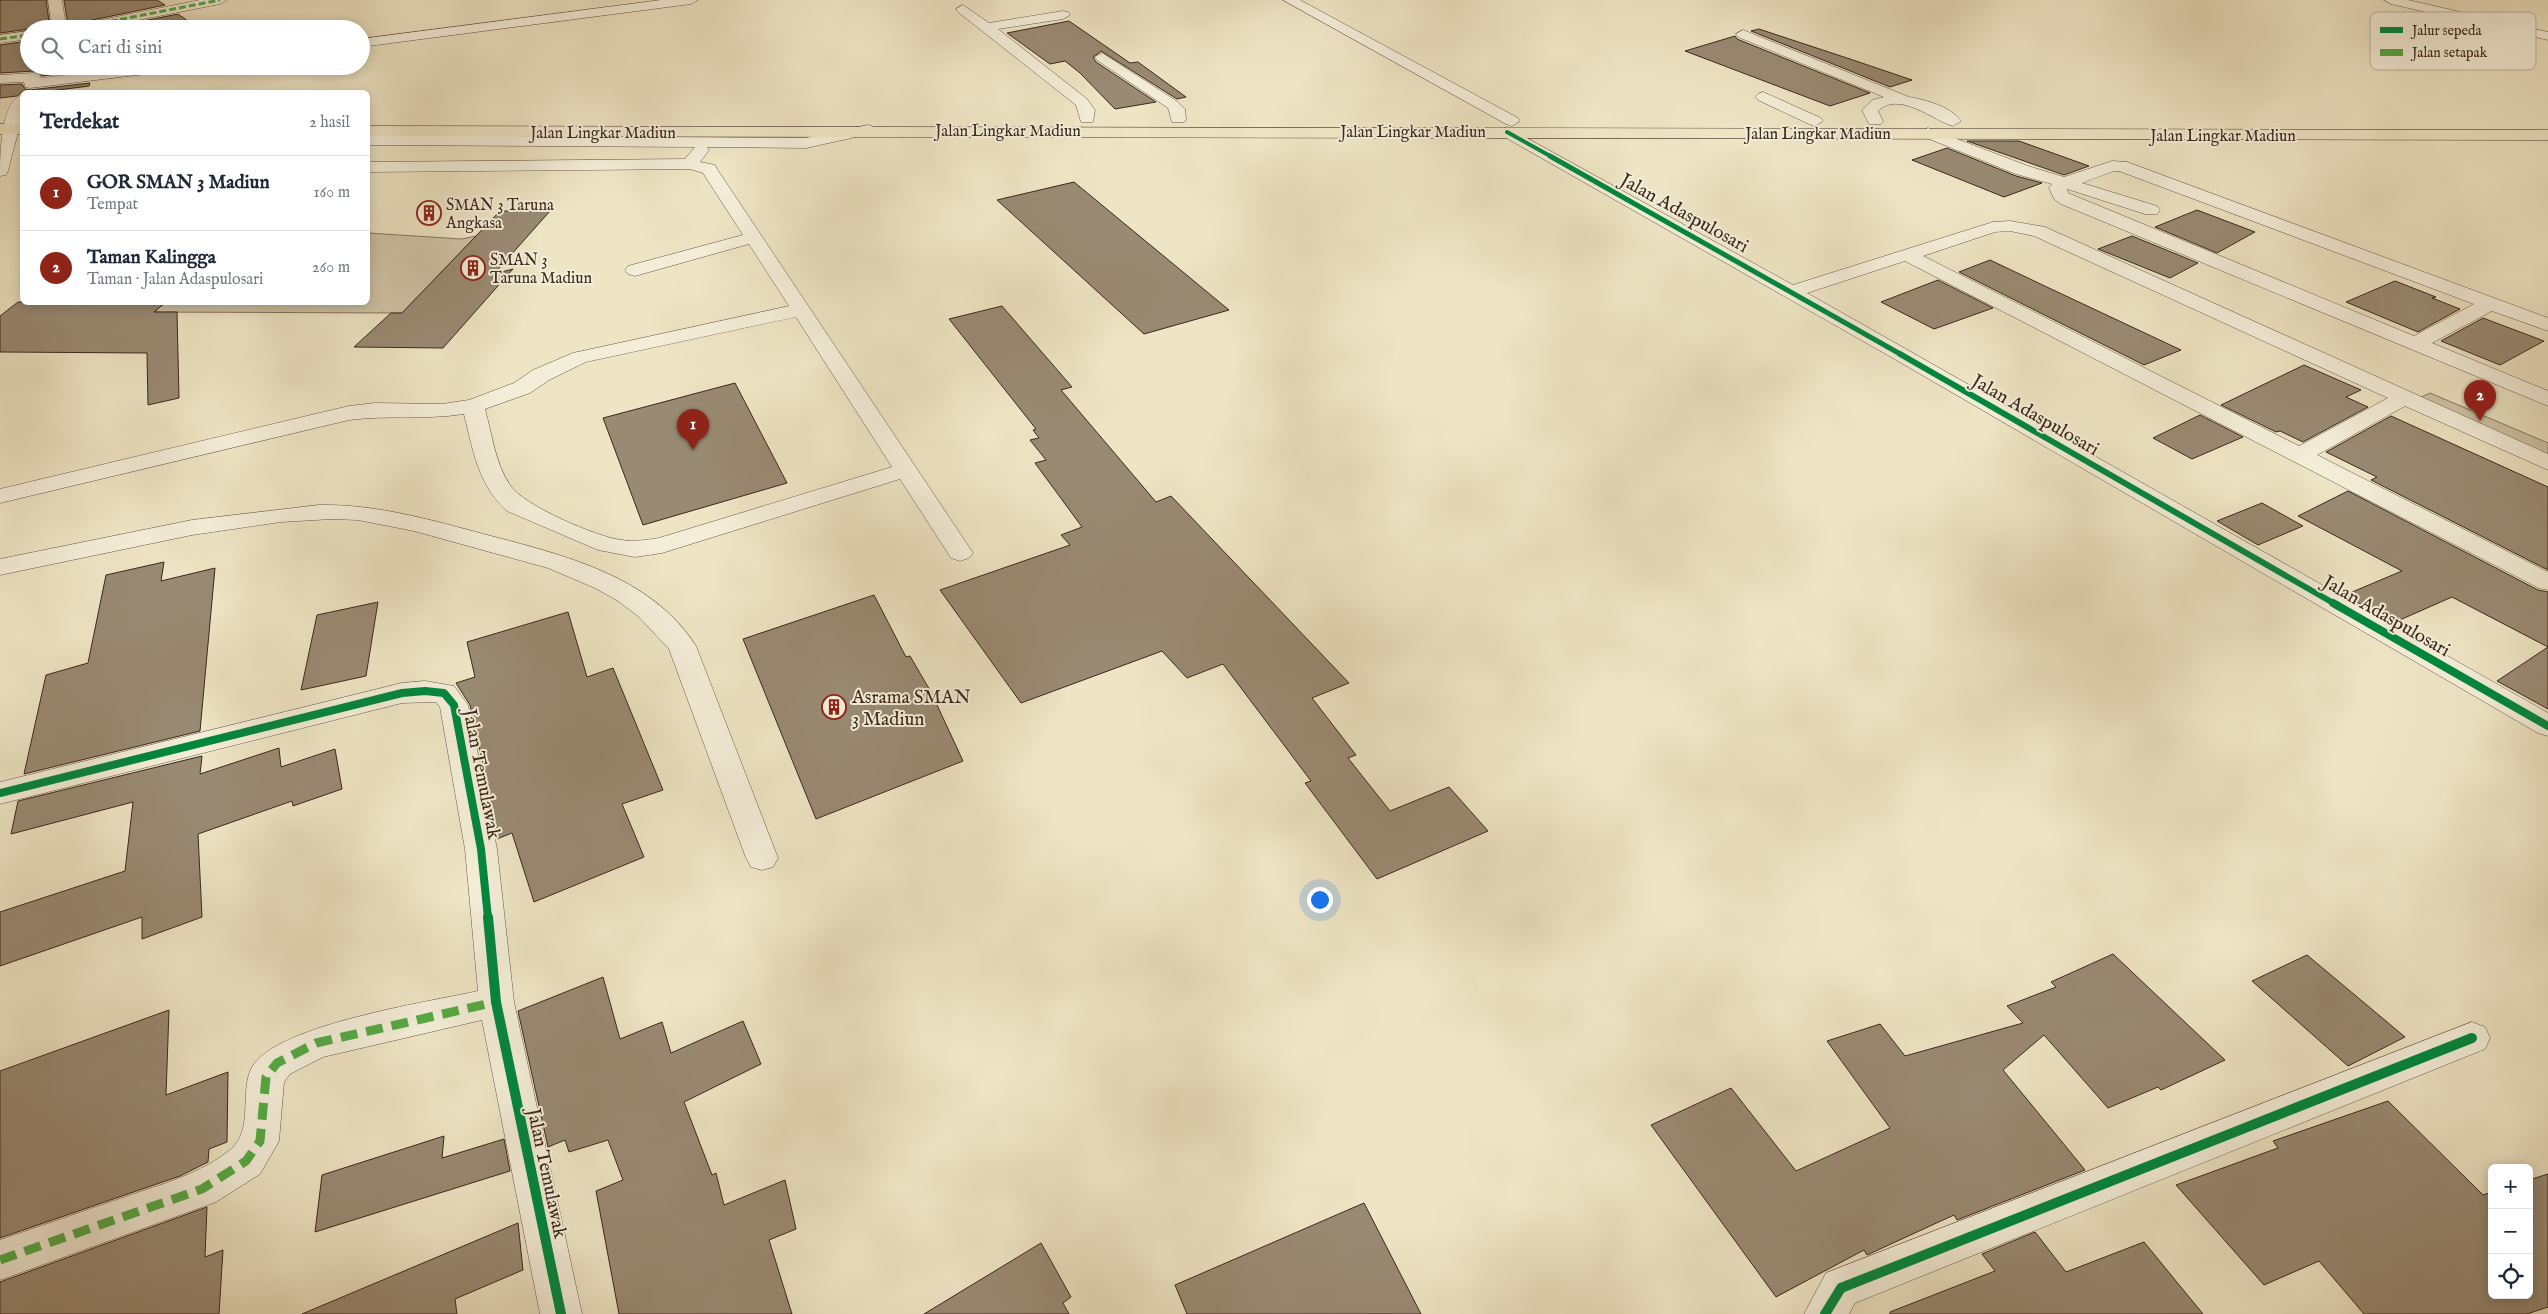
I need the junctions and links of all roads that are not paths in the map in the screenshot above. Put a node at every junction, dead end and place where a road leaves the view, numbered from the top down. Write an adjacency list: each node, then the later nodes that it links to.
1 (55, 0): 9 (street)
2 (220, 0): 10 (street)
3 (691, 0): 15 (street)
4 (1290, 0): 33 (street, Jalan Adaspulosari)
5 (2391, 0): 7 (street)
6 (964, 9): 11 (street)
7 (2443, 12)
8 (1063, 15): 11 (street)
9 (58, 20)
10 (117, 20)
11 (987, 27): 25 (street)
12 (1743, 34): 21 (street)
13 (20, 36): 14 (street)
14 (0, 39)
15 (370, 42)
16 (1102, 57): 26 (street)
17 (85, 75): 19 (street)
18 (0, 79): 19 (street)
19 (33, 80)
20 (1764, 97): 27 (street)
21 (1906, 101): 28 (street); 29 (street)
22 (20, 104): 30 (street)
23 (370, 117): 24 (main road, Jalan Lingkar Madiun)
24 (500, 118): 25 (main road, Jalan Lingkar Madiun); 36 (main road)
25 (1087, 119): 26 (main road, Jalan Lingkar Madiun)
26 (1178, 119): 33 (main road, Jalan Lingkar Madiun)
27 (1815, 121): 28 (main road, Jalan Lingkar Madiun); 33 (main road, Jalan Lingkar Madiun)
28 (1876, 121): 29 (main road, Jalan Lingkar Madiun)
29 (1953, 121): 31 (main road, Jalan Lingkar Madiun)
30 (12, 122): 44 (street)
31 (2501, 122): 32 (main road, Jalan Lingkar Madiun); 39 (main road)
32 (2548, 122)
33 (1510, 126): 34 (main road, Jalan Lingkar Madiun); 37 (main road, Jalan Lingkar Madiun); 52 (street, Jalan Adaspulosari)
34 (868, 130): 40 (street)
35 (370, 131): 36 (main road, Jalan Lingkar Madiun)
36 (484, 131): 40 (main road, Jalan Lingkar Madiun)
37 (1928, 133): 39 (main road, Jalan Lingkar Madiun); 45 (street)
38 (2548, 135): 39 (main road, Jalan Lingkar Madiun)
39 (2527, 136)
40 (710, 137): 41 (street); 42 (street)
41 (370, 140)
42 (690, 164): 43 (street); 49 (street)
43 (370, 167)
44 (0, 171)
45 (2065, 184): 46 (street); 47 (street); 48 (street)
46 (2196, 195): 47 (street); 53 (street)
47 (2151, 210): 48 (street)
48 (2118, 222): 56 (street)
49 (752, 238): 51 (street); 54 (street)
50 (1909, 256): 52 (street); 57 (street); 60 (street)
51 (635, 270)
52 (1793, 291): 67 (street, Jalan Adaspulosari)
53 (2490, 304): 55 (street); 56 (street)
54 (799, 310): 59 (street); 62 (street)
55 (2548, 325)
56 (2415, 344): 58 (street)
57 (2404, 398): 60 (street); 61 (street)
58 (2548, 399)
59 (473, 406): 62 (street); 63 (street)
60 (2298, 456): 66 (street)
61 (2548, 463)
62 (906, 470): 64 (street)
63 (0, 496)
64 (960, 553)
65 (0, 567): 69 (street)
66 (2548, 582)
67 (2548, 726)
68 (0, 793): 70 (street, Jalan Temulawak)
69 (762, 858)
70 (496, 1002): 72 (street); 73 (street, Jalan Temulawak)
71 (2472, 1038): 74 (street)
72 (0, 1260)
73 (561, 1314)
74 (1825, 1314)

